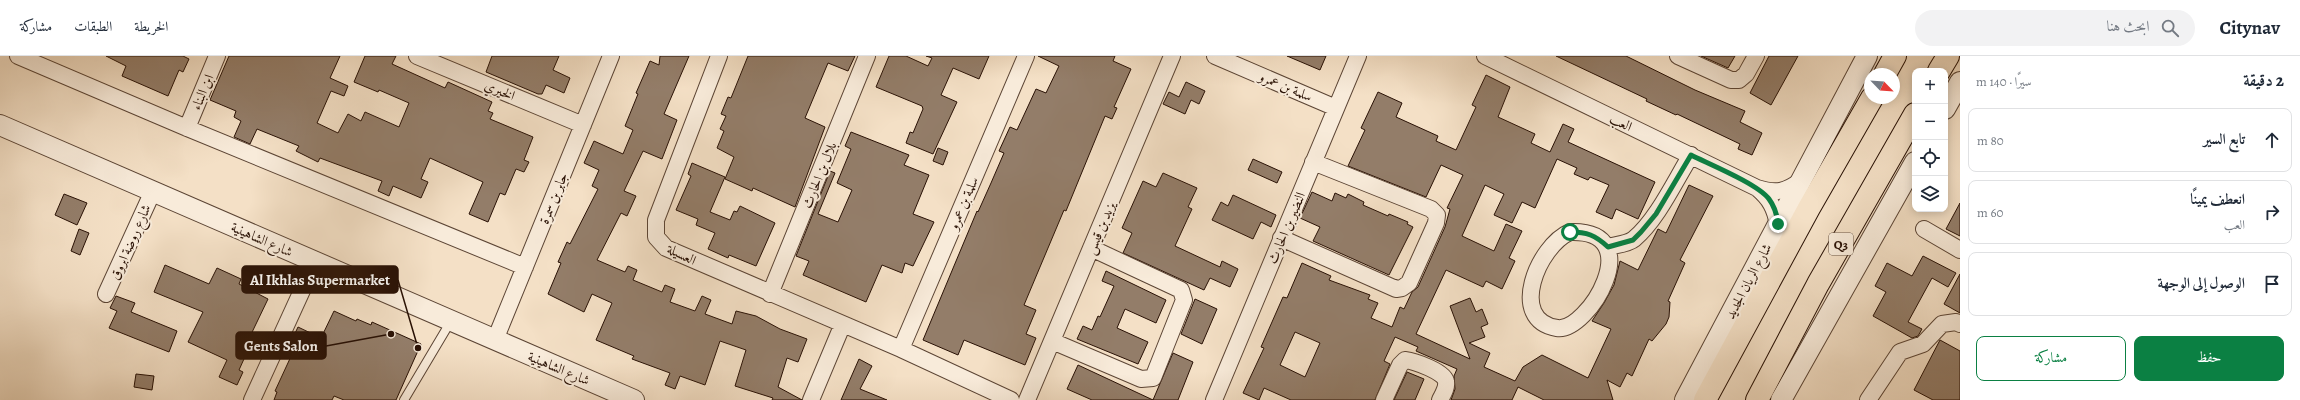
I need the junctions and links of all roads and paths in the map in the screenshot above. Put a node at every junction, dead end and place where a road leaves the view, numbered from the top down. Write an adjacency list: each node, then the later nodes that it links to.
1 (18, 56): 26 (street)
2 (218, 56): 26 (street, ابن البناء)
3 (417, 56): 25 (street, الخيري)
4 (611, 56): 25 (street, جابر بن سمرة)
5 (719, 56): 42 (street, العسيلة)
6 (867, 56): 42 (street, بلال بن الحارث)
7 (1026, 56): 48 (street, سلمة بن عمرو)
8 (1172, 56): 37 (street, يزيد بن قيس)
9 (1215, 56): 22 (street, سلمة بن عمرو)
10 (1358, 56): 22 (street, النضير بن الحارث)
11 (1485, 56): 27 (street, العب)
12 (1678, 56): 13 (street)
13 (1756, 56)
14 (1867, 56): 30 (street, شارع الريان الجديد)
15 (1895, 56): 17 (highway)
16 (1948, 56): 18 (highway)
17 (1888, 68)
18 (1942, 68)
19 (1960, 82): 21 (street)
20 (1869, 104): 59 (highway, شارع الريان الجديد)
21 (1951, 105)
22 (1336, 108): 28 (street, النضير بن الحارث)
23 (1912, 119): 60 (highway, Q3)
24 (0, 125): 32 (street, شارع الشاهينية)
25 (583, 125): 40 (street, جابر بن سمرة)
26 (187, 128): 40 (street)
27 (1691, 155): 31 (street, العب); 36 (street)
28 (1313, 162): 35 (street, النضير بن الحارث); 35 (street)
29 (1912, 167): 61 (street)
30 (1802, 180): 31 (street, العب); 33 (street, شارع الريان الجديد)
31 (1757, 188): 33 (street, العب)
32 (153, 191): 39 (street, شارع الشاهينية); 41 (street, شارع روضة ابروق)
33 (1778, 224): 58 (street, شارع الريان الجديد)
34 (1924, 229): 38 (street)
35 (1281, 238): 55 (street, النضير بن الحارث)
36 (1608, 247): 36 (street)
37 (1091, 248): 47 (street, يزيد بن قيس); 47 (street)
38 (1960, 250)
39 (315, 262): 43 (street, شارع الشاهينية); 49 (street)
40 (525, 266): 46 (street, جابر بن سمرة)
41 (106, 294)
42 (770, 294): 45 (street, العسيلة)
43 (451, 321): 46 (street, شارع الشاهينية); 50 (lane)
44 (1960, 324): 62 (street)
45 (842, 326): 48 (street, العسيلة); 52 (street)
46 (495, 340): 51 (street, شارع الشاهينية)
47 (1052, 341): 54 (street, يزيد بن قيس)
48 (901, 349): 53 (street, العسيلة)
49 (252, 400)
50 (404, 400)
51 (634, 400)
52 (811, 400)
53 (1011, 400)
54 (1027, 400)
55 (1214, 400)
56 (1384, 400): 57 (street)
57 (1440, 400)
58 (1685, 400)
59 (1705, 400)
60 (1757, 400)
61 (1781, 400)
62 (1868, 400)

